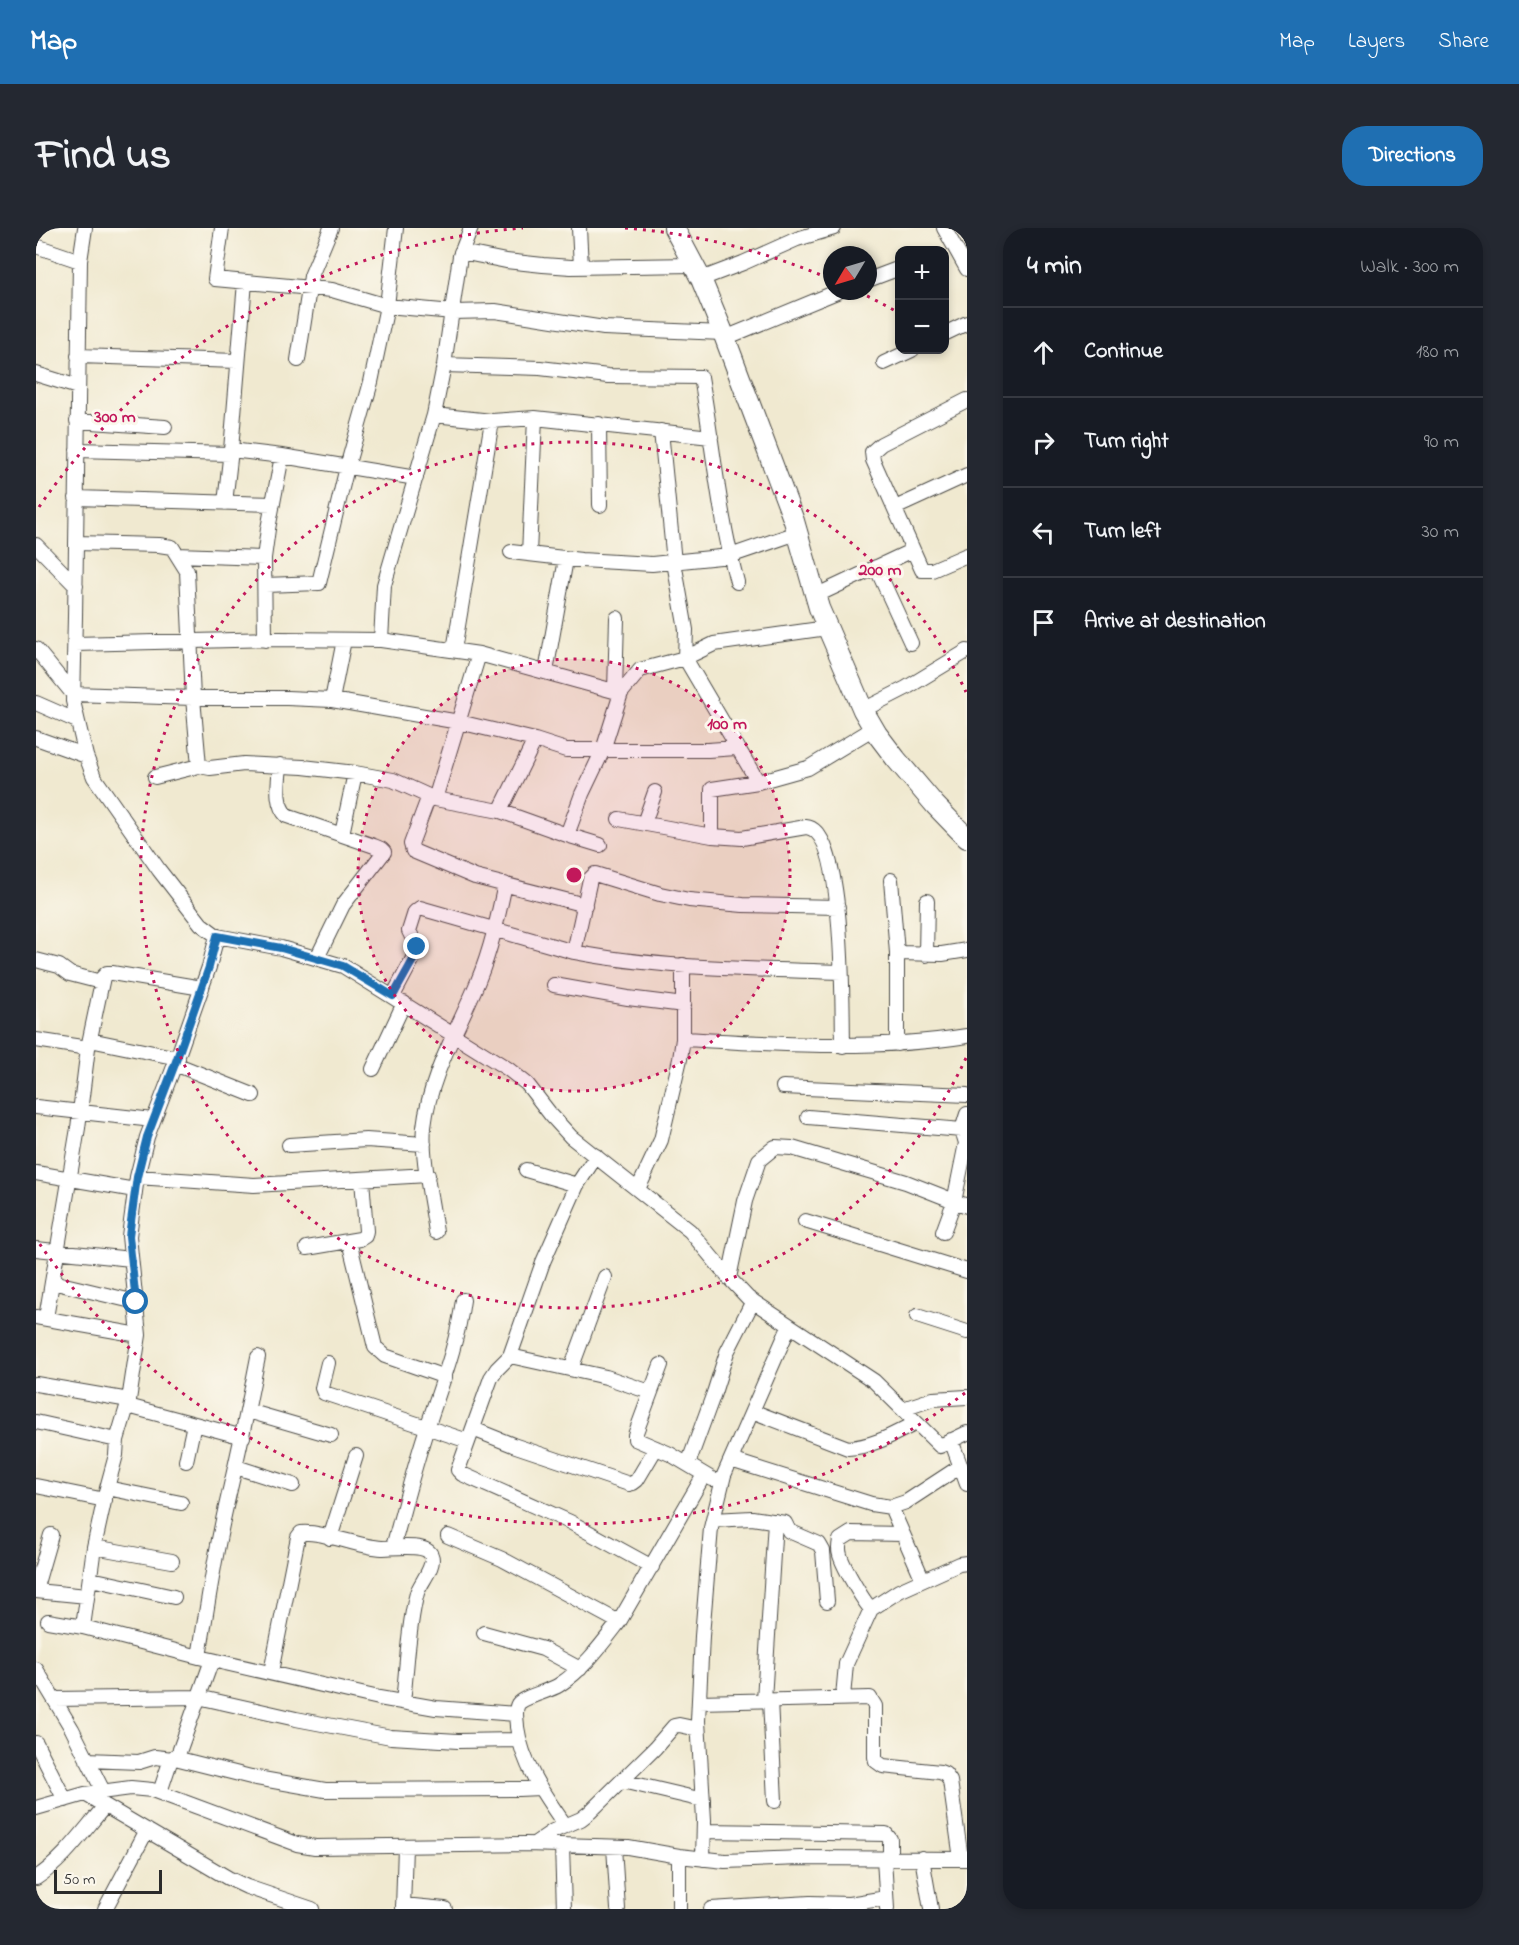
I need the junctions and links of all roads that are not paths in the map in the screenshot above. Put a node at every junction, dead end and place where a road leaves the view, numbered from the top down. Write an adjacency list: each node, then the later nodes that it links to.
1 (85, 228): 14 (street)
2 (222, 228): 20 (street)
3 (331, 228): 21 (street)
4 (396, 228): 23 (street)
5 (471, 228): 13 (street)
6 (579, 228): 15 (street)
7 (674, 228): 18 (street)
8 (834, 228): 18 (street)
9 (945, 228): 11 (street)
10 (36, 246): 14 (street)
11 (947, 246)
12 (949, 249): 16 (street)
13 (461, 252): 15 (street); 24 (street)
14 (80, 261): 29 (street)
15 (581, 267): 18 (street)
16 (967, 269)
17 (895, 270): 19 (street)
18 (697, 272): 27 (street)
19 (877, 277)
20 (245, 282): 21 (street); 31 (street)
21 (309, 287): 23 (street); 30 (street)
22 (823, 297): 27 (street)
23 (387, 306): 24 (street); 48 (street)
24 (453, 312): 27 (street); 33 (street)
25 (967, 323): 26 (street)
26 (949, 332)
27 (724, 335): 56 (street)
28 (903, 354): 32 (street)
29 (78, 356): 31 (street); 35 (street)
30 (298, 360)
31 (238, 361): 46 (street)
32 (884, 363)
33 (444, 365): 37 (street); 44 (street)
34 (36, 374): 35 (street)
35 (78, 387): 39 (street)
36 (967, 400): 55 (street)
37 (434, 415): 40 (street); 50 (street)
38 (535, 418): 40 (street); 41 (street); 61 (street)
39 (77, 421): 42 (street); 45 (street)
40 (492, 421): 82 (street)
41 (599, 424): 43 (street); 54 (street)
42 (165, 427)
43 (661, 431): 44 (street); 67 (street)
44 (711, 437): 64 (street)
45 (77, 450): 46 (street); 51 (street)
46 (231, 452): 47 (street); 52 (street)
47 (282, 456): 48 (street); 53 (street)
48 (347, 467): 50 (street); 70 (street)
49 (967, 475): 55 (street)
50 (416, 478): 77 (street)
51 (76, 498): 52 (street); 57 (street)
52 (225, 503): 53 (street)
53 (273, 504): 65 (street)
54 (600, 505)
55 (895, 508): 59 (street)
56 (797, 533): 64 (street); 72 (street)
57 (76, 543): 62 (street); 71 (street)
58 (36, 545): 71 (street)
59 (913, 550): 63 (street); 68 (street)
60 (511, 552): 61 (street)
61 (529, 554): 66 (street)
62 (177, 555): 65 (street); 78 (street)
63 (967, 555)
64 (730, 556): 67 (street); 69 (street)
65 (264, 558): 70 (street)
66 (566, 559): 67 (street); 86 (street)
67 (674, 562): 85 (street)
68 (876, 567): 72 (street); 79 (street)
69 (737, 582)
70 (265, 585): 75 (street)
71 (76, 586): 80 (street)
72 (815, 596): 74 (street)
73 (617, 618): 87 (street)
74 (827, 628): 85 (street); 92 (street)
75 (265, 640): 76 (street); 78 (street)
76 (344, 640): 77 (street); 90 (street)
77 (381, 640): 82 (street)
78 (190, 641): 80 (street); 89 (street)
79 (910, 643)
80 (75, 644): 88 (street)
81 (36, 649): 88 (street)
82 (454, 650): 84 (street)
83 (967, 651): 92 (street)
84 (478, 654): 86 (street); 94 (street)
85 (686, 658): 87 (street); 98 (street)
86 (546, 672): 87 (street)
87 (618, 692): 99 (street)
88 (73, 694): 89 (street); 93 (street)
89 (193, 698): 90 (street); 102 (street)
90 (332, 700): 94 (street)
91 (36, 703): 93 (street)
92 (863, 710): 95 (street)
93 (77, 721): 100 (street)
94 (459, 722): 97 (street); 107 (street)
95 (874, 728): 105 (street); 114 (street)
96 (36, 738): 100 (street)
97 (535, 740): 99 (street); 108 (street)
98 (736, 748): 99 (street); 105 (street)
99 (603, 750): 112 (street)
100 (86, 756): 122 (street)
101 (280, 765): 102 (street); 103 (street); 111 (street)
102 (199, 766): 104 (street)
103 (356, 773): 107 (street); 111 (street)
104 (155, 777)
105 (758, 782): 113 (street)
106 (655, 792): 110 (street)
107 (432, 798): 108 (street); 117 (street)
108 (500, 811): 112 (street)
109 (619, 819): 110 (street)
110 (644, 823): 113 (street)
111 (342, 834): 127 (street)
112 (567, 835): 115 (street)
113 (712, 836): 120 (street)
114 (967, 838)
115 (600, 845)
116 (891, 880): 125 (street)
117 (505, 884): 119 (street); 121 (street)
118 (927, 902): 126 (street)
119 (585, 905): 120 (street); 124 (street)
120 (838, 907): 130 (street)
121 (495, 930): 124 (street); 134 (street); 136 (street)
122 (217, 936): 127 (street); 133 (street)
123 (967, 950): 126 (street)
124 (574, 952): 129 (street)
125 (897, 953): 126 (street); 141 (street)
126 (927, 955)
127 (317, 958): 134 (street)
128 (36, 960): 131 (street)
129 (683, 965): 130 (street); 135 (street)
130 (841, 972): 142 (street)
131 (101, 982): 133 (street); 140 (street)
132 (554, 985): 135 (street)
133 (202, 988): 143 (street)
134 (399, 1000): 136 (street); 144 (street)
135 (684, 1005): 138 (street)
136 (453, 1034): 154 (street); 156 (street)
137 (967, 1036): 141 (street)
138 (684, 1039): 142 (street); 164 (street)
139 (36, 1040): 140 (street)
140 (89, 1044): 143 (street); 149 (street)
141 (897, 1044): 142 (street)
142 (843, 1046)
143 (176, 1061): 146 (street); 152 (street)
144 (373, 1069)
145 (783, 1087): 147 (street)
146 (253, 1095)
147 (967, 1095)
148 (36, 1107): 149 (street)
149 (80, 1113): 152 (street); 161 (street)
150 (967, 1114): 153 (street)
151 (808, 1117): 153 (street)
152 (153, 1120): 162 (street)
153 (965, 1139): 165 (street)
154 (424, 1144): 155 (street); 159 (street)
155 (290, 1145)
156 (596, 1156): 163 (street); 164 (street)
157 (526, 1170): 163 (street)
158 (36, 1173): 161 (street)
159 (428, 1175): 160 (street); 167 (street)
160 (362, 1179): 162 (street); 169 (street)
161 (70, 1180): 162 (street); 172 (street)
162 (136, 1184): 173 (street)
163 (577, 1185): 186 (street)
164 (638, 1189): 176 (street)
165 (960, 1204): 168 (street); 176 (street)
166 (806, 1221): 174 (street)
167 (436, 1232)
168 (943, 1232)
169 (349, 1241): 170 (street); 191 (street)
170 (307, 1248)
171 (36, 1249): 172 (street)
172 (57, 1253): 173 (street); 177 (street)
173 (131, 1259): 180 (street)
174 (967, 1271)
175 (605, 1277): 190 (street)
176 (729, 1278): 179 (street)
177 (52, 1282): 180 (street); 182 (street)
178 (463, 1300): 191 (street)
179 (753, 1301): 183 (street); 213 (street)
180 (136, 1302): 185 (street)
181 (917, 1316): 184 (street)
182 (41, 1317): 185 (street)
183 (789, 1327): 196 (street); 198 (street)
184 (967, 1332)
185 (139, 1335): 195 (street)
186 (510, 1356): 190 (street); 205 (street)
187 (258, 1357): 197 (street)
188 (328, 1363): 202 (street)
189 (661, 1365): 193 (street)
190 (571, 1369): 193 (street)
191 (445, 1377): 202 (street)
192 (36, 1384): 195 (street)
193 (650, 1392): 209 (street)
194 (967, 1397): 196 (street)
195 (128, 1403): 201 (street); 207 (street)
196 (903, 1409): 200 (street)
197 (248, 1411): 204 (street); 206 (street)
198 (752, 1411): 200 (street); 211 (street)
199 (36, 1422): 207 (street)
200 (916, 1423): 208 (street)
201 (194, 1424): 206 (street); 212 (street)
202 (427, 1428): 205 (street); 231 (street)
203 (967, 1433): 208 (street)
204 (331, 1435)
205 (471, 1435): 209 (street); 234 (street)
206 (243, 1437): 215 (street)
207 (117, 1440): 221 (street)
208 (951, 1440): 214 (street)
209 (656, 1448): 213 (street)
210 (356, 1456): 229 (street)
211 (730, 1460): 217 (street); 223 (street)
212 (186, 1461)
213 (688, 1464): 216 (street)
214 (961, 1466): 218 (street); 223 (street)
215 (236, 1467): 219 (street); 246 (street)
216 (705, 1475): 217 (street); 234 (street)
217 (722, 1484): 224 (street)
218 (967, 1484)
219 (293, 1485)
220 (36, 1486): 221 (street)
221 (106, 1494): 222 (street); 230 (street)
222 (181, 1503)
223 (891, 1507): 226 (street)
224 (713, 1520): 225 (street); 255 (street)
225 (775, 1521): 240 (street); 253 (street)
226 (903, 1534): 236 (street); 241 (street)
227 (51, 1535): 237 (street)
228 (448, 1536): 243 (street)
229 (330, 1538): 231 (street); 249 (street)
230 (94, 1547): 232 (street); 235 (street)
231 (393, 1547): 254 (street)
232 (172, 1561)
233 (967, 1563): 236 (street)
234 (652, 1567): 243 (street)
235 (91, 1579): 238 (street); 239 (street)
236 (923, 1580): 241 (street)
237 (36, 1589): 238 (street)
238 (87, 1596): 244 (street)
239 (174, 1598)
240 (827, 1601)
241 (871, 1609): 251 (street)
242 (48, 1621): 244 (street)
243 (619, 1622): 248 (street)
244 (83, 1627): 246 (street)
245 (484, 1633): 248 (street)
246 (205, 1658): 249 (street); 250 (street)
247 (36, 1669): 252 (street)
248 (580, 1669): 256 (street)
249 (271, 1672): 254 (street)
250 (198, 1697): 252 (street); 258 (street); 260 (street)
251 (843, 1697): 253 (street); 283 (street)
252 (55, 1699): 261 (street)
253 (767, 1700): 255 (street); 269 (street)
254 (403, 1702): 256 (street)
255 (699, 1702): 257 (street)
256 (516, 1714): 258 (street)
257 (698, 1729): 262 (street); 268 (street)
258 (519, 1740): 263 (street)
259 (36, 1743): 267 (street)
260 (174, 1759): 261 (street); 263 (street); 265 (street)
261 (87, 1760): 264 (street)
262 (622, 1781): 268 (street); 272 (street)
263 (540, 1788): 272 (street)
264 (103, 1791): 265 (street); 266 (street)
265 (160, 1792): 276 (street)
266 (85, 1794): 267 (street); 270 (street)
267 (65, 1800): 271 (street)
268 (703, 1800): 274 (street)
269 (775, 1801)
270 (105, 1806): 273 (street); 284 (street)
271 (36, 1808)
272 (565, 1825): 275 (street)
273 (147, 1830): 285 (street); 288 (street)
274 (704, 1831): 280 (street); 282 (street)
275 (534, 1844): 276 (street); 277 (street)
276 (405, 1846): 287 (street)
277 (562, 1846): 278 (street); 291 (street)
278 (614, 1847): 279 (street); 292 (street)
279 (679, 1856): 282 (street); 293 (street)
280 (887, 1858): 281 (street); 282 (street); 286 (street)
281 (922, 1858): 283 (street); 295 (street)
282 (703, 1859)
283 (964, 1859)
284 (36, 1878)
285 (278, 1904): 289 (street)
286 (886, 1904): 294 (street)
287 (403, 1907): 290 (street)
288 (105, 1909)
289 (312, 1909)
290 (445, 1909)
291 (564, 1909)
292 (618, 1909)
293 (679, 1909)
294 (711, 1909)
295 (931, 1909)

